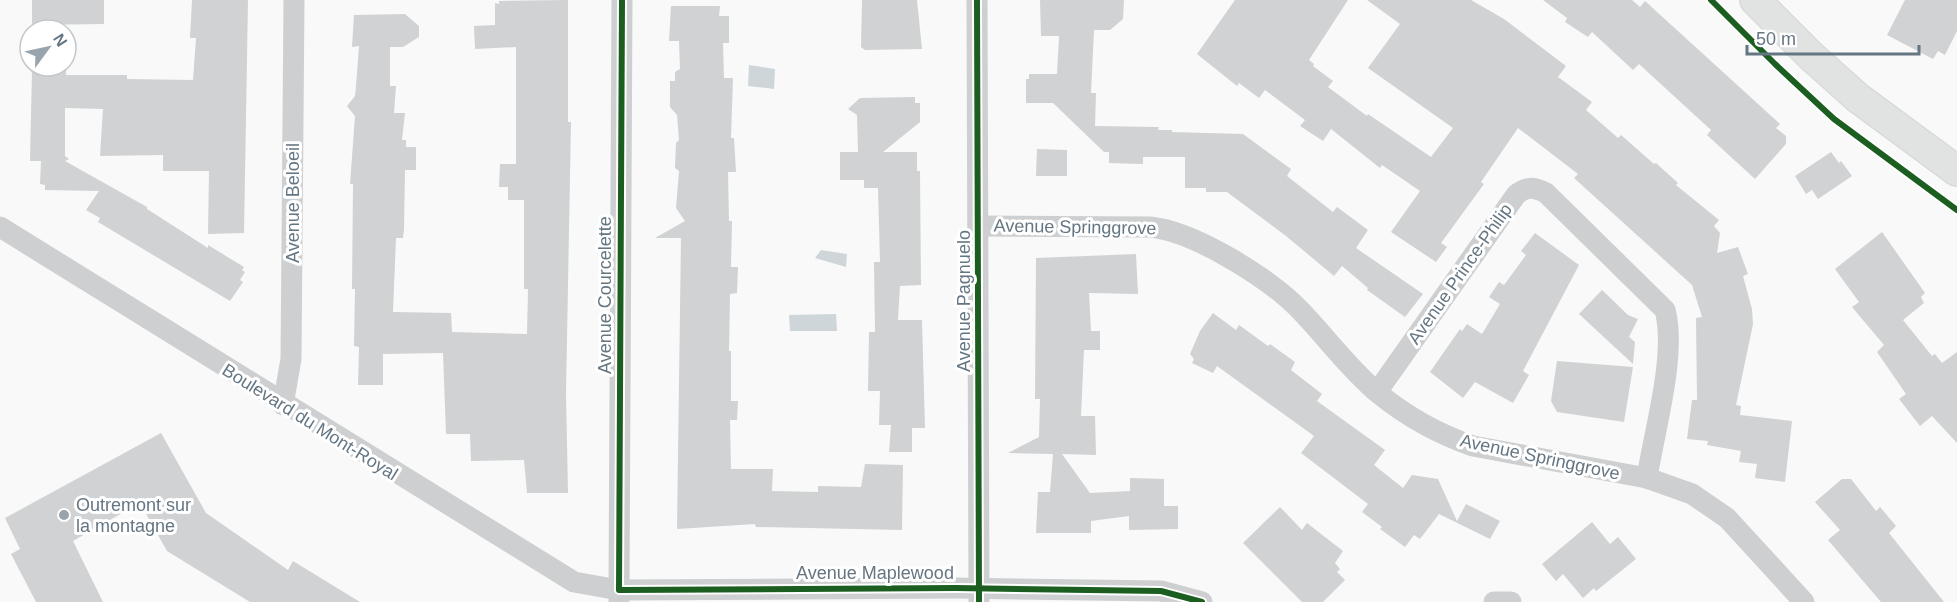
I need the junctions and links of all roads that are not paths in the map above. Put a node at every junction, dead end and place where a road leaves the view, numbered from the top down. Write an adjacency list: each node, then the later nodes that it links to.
1 (294, 0): 9 (street, Avenue Beloeil)
2 (622, 0): 12 (street, Avenue Courcelette)
3 (977, 0): 6 (street, Avenue Pagnuelo)
4 (1755, 0): 5 (main road)
5 (1954, 162)
6 (978, 226): 8 (street, Avenue Springgrove); 11 (street, Avenue Pagnuelo)
7 (0, 227): 9 (street, Boulevard du Mont-Royal)
8 (1377, 392): 10 (street, Avenue Springgrove); 10 (street, Avenue Prince-Philip)
9 (283, 405): 12 (street, Boulevard du Mont-Royal)
10 (1647, 478): 16 (street, Avenue Springgrove)
11 (979, 595): 12 (street, Avenue Maplewood); 13 (street, Avenue Maplewood)
12 (619, 596)
13 (1202, 602)
14 (1494, 602): 15 (street)
15 (1511, 602)
16 (1804, 602)

